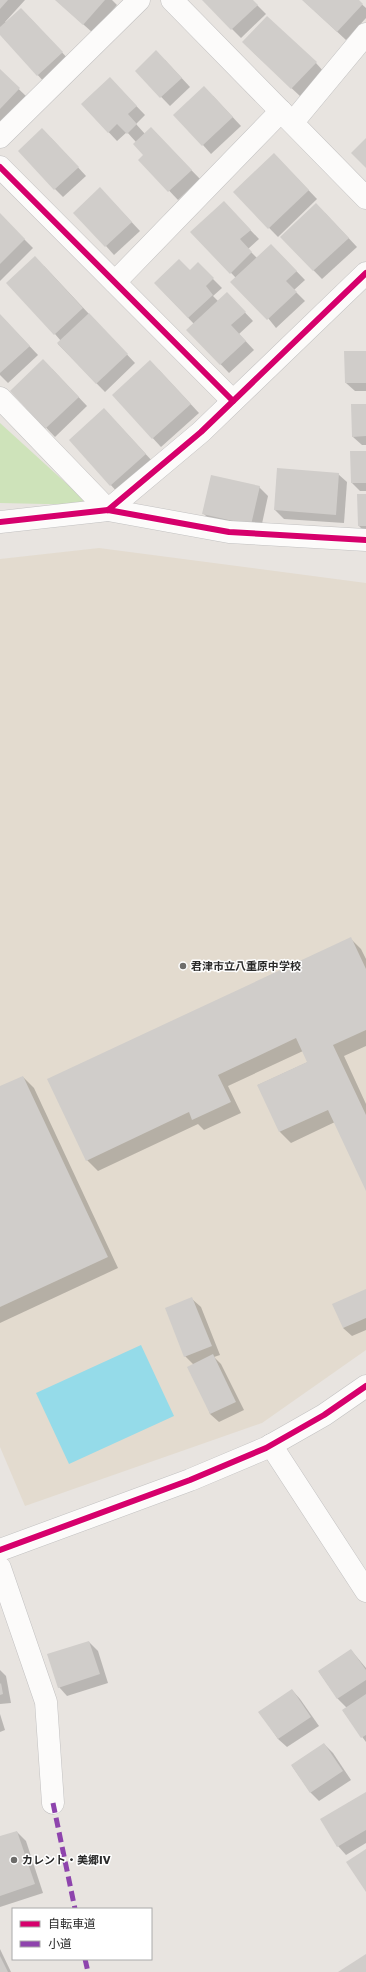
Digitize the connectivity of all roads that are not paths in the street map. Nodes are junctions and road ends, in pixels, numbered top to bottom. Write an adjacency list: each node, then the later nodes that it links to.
1 (139, 0): 5 (street)
2 (172, 0): 4 (street)
3 (366, 34): 4 (street)
4 (287, 117): 7 (street); 9 (street)
5 (0, 137)
6 (0, 167): 9 (street)
7 (366, 198)
8 (366, 274): 11 (street)
9 (114, 282): 11 (street)
10 (0, 398): 12 (street)
11 (234, 401): 12 (street)
12 (108, 510): 13 (street); 14 (street)
13 (0, 522)
14 (366, 540)
15 (366, 1386): 16 (street)
16 (271, 1445): 17 (street); 19 (street)
17 (2, 1544)
18 (0, 1568): 20 (street)
19 (366, 1591)
20 (52, 1802)

